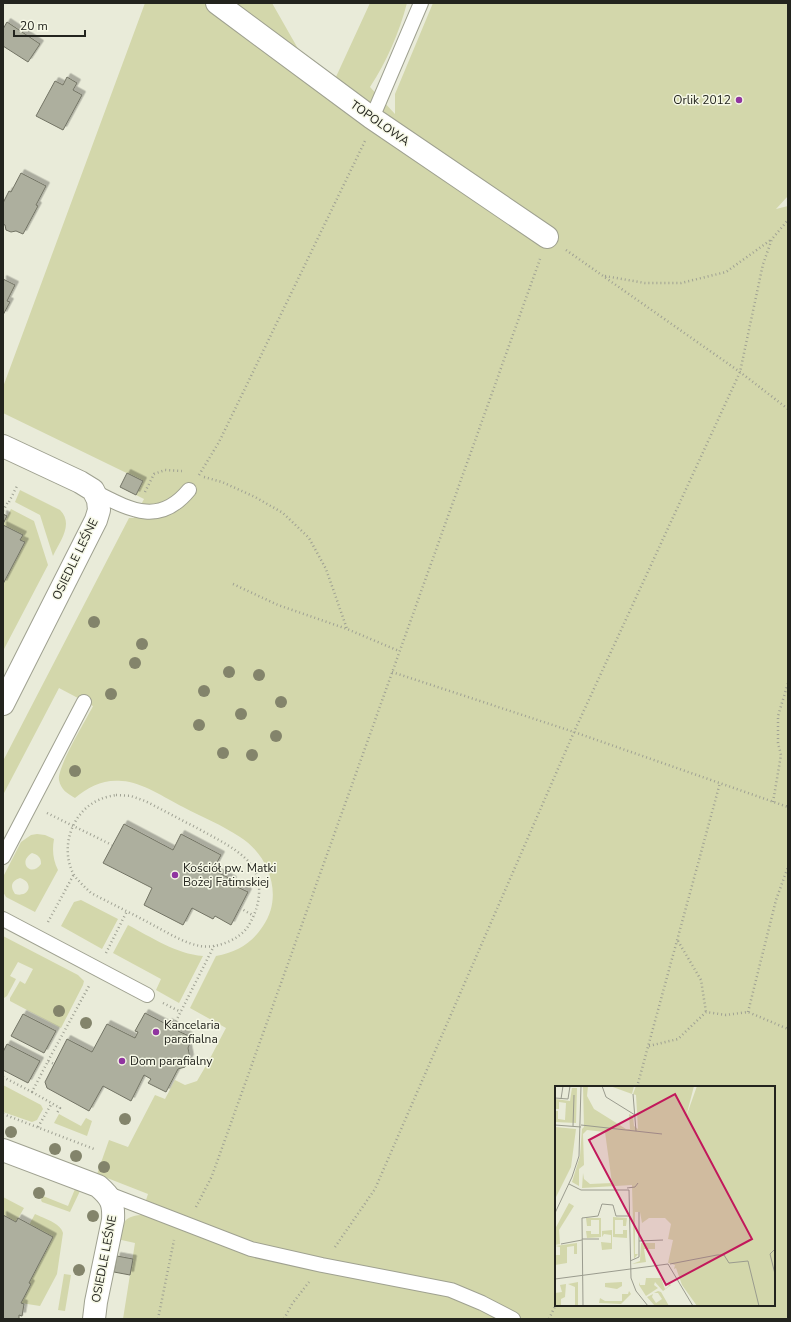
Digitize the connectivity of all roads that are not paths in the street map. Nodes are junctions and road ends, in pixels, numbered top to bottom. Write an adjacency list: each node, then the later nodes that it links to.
1 (217, 3): 3 (street, TOPOLOWA)
2 (420, 3): 3 (lane)
3 (372, 118): 4 (street, TOPOLOWA)
4 (547, 237)
5 (3, 446): 6 (street)
6 (93, 490): 7 (lane); 8 (street, OSIEDLE LEŚNE)
7 (189, 490)
8 (5, 697)
9 (84, 702): 10 (lane)
10 (3, 857)
11 (3, 920): 12 (lane)
12 (147, 995)
13 (3, 1150): 14 (street)
14 (106, 1193): 15 (street, OSIEDLE LEŚNE); 16 (lane)
15 (94, 1319)
16 (512, 1319)

